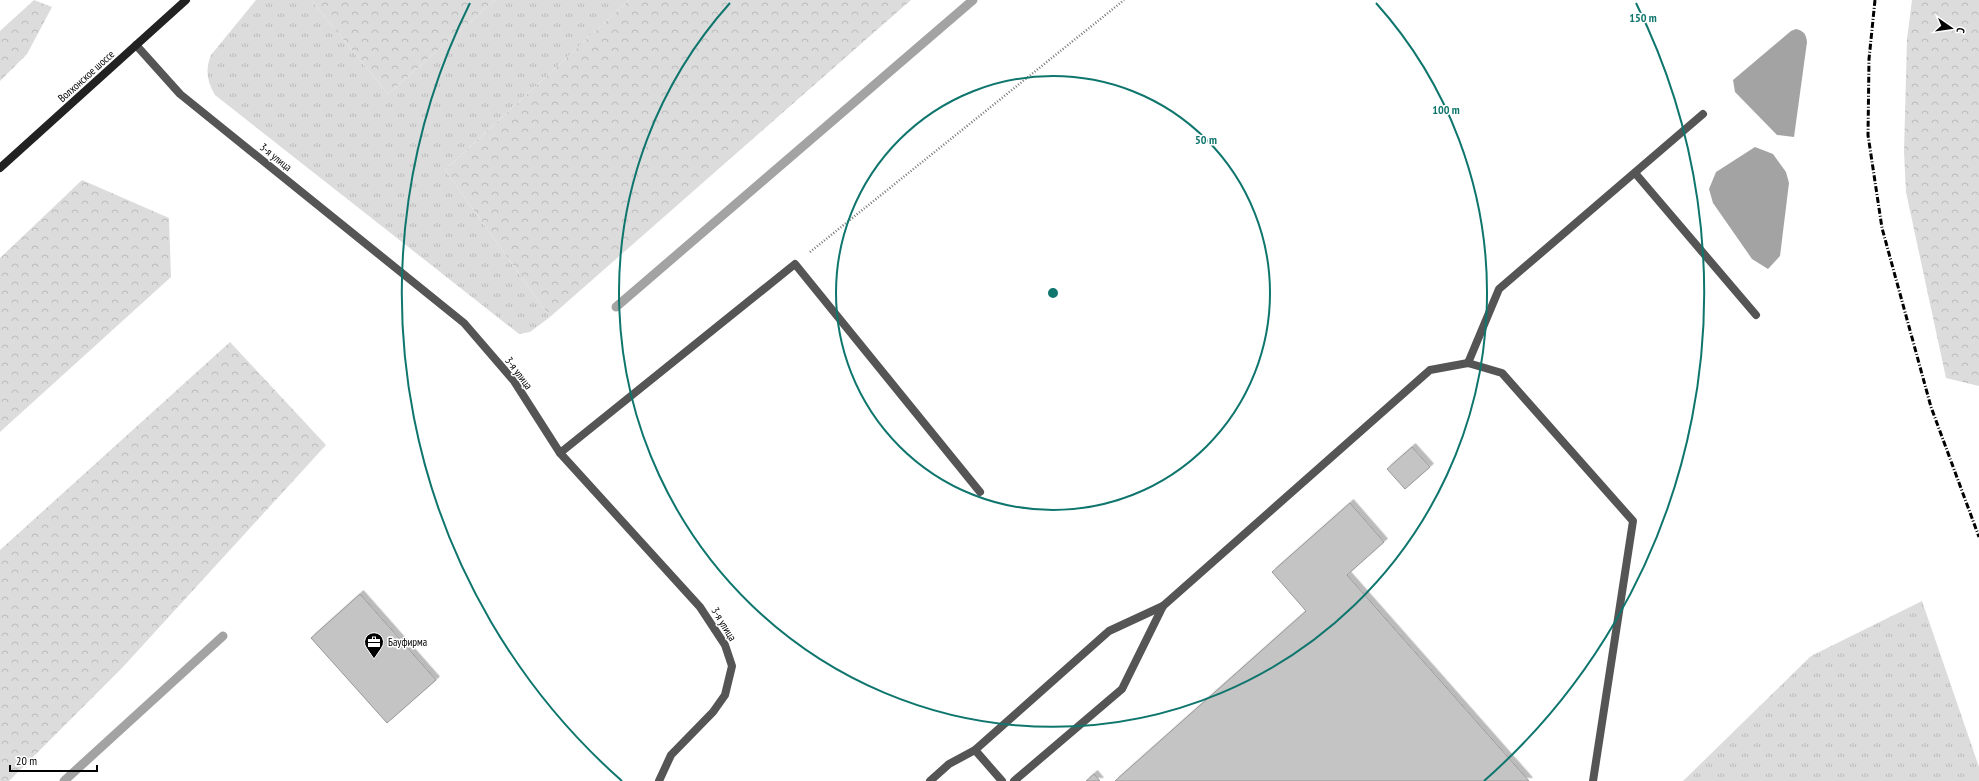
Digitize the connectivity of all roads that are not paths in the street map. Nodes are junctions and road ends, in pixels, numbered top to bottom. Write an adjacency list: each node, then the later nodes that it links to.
1 (186, 0): 2 (main road, Волхонское шоссе)
2 (136, 45): 4 (main road, Волхонское шоссе); 8 (street, 3-я улица)
3 (1703, 114): 5 (street)
4 (0, 168)
5 (1634, 173): 6 (street); 7 (street)
6 (1756, 315)
7 (1468, 363): 10 (street); 16 (street)
8 (560, 453): 9 (street); 12 (street, 3-я улица)
9 (980, 492)
10 (1163, 606): 11 (street); 15 (street)
11 (975, 750): 13 (street); 14 (street)
12 (658, 781)
13 (930, 781)
14 (1002, 781)
15 (1014, 781)
16 (1593, 781)

